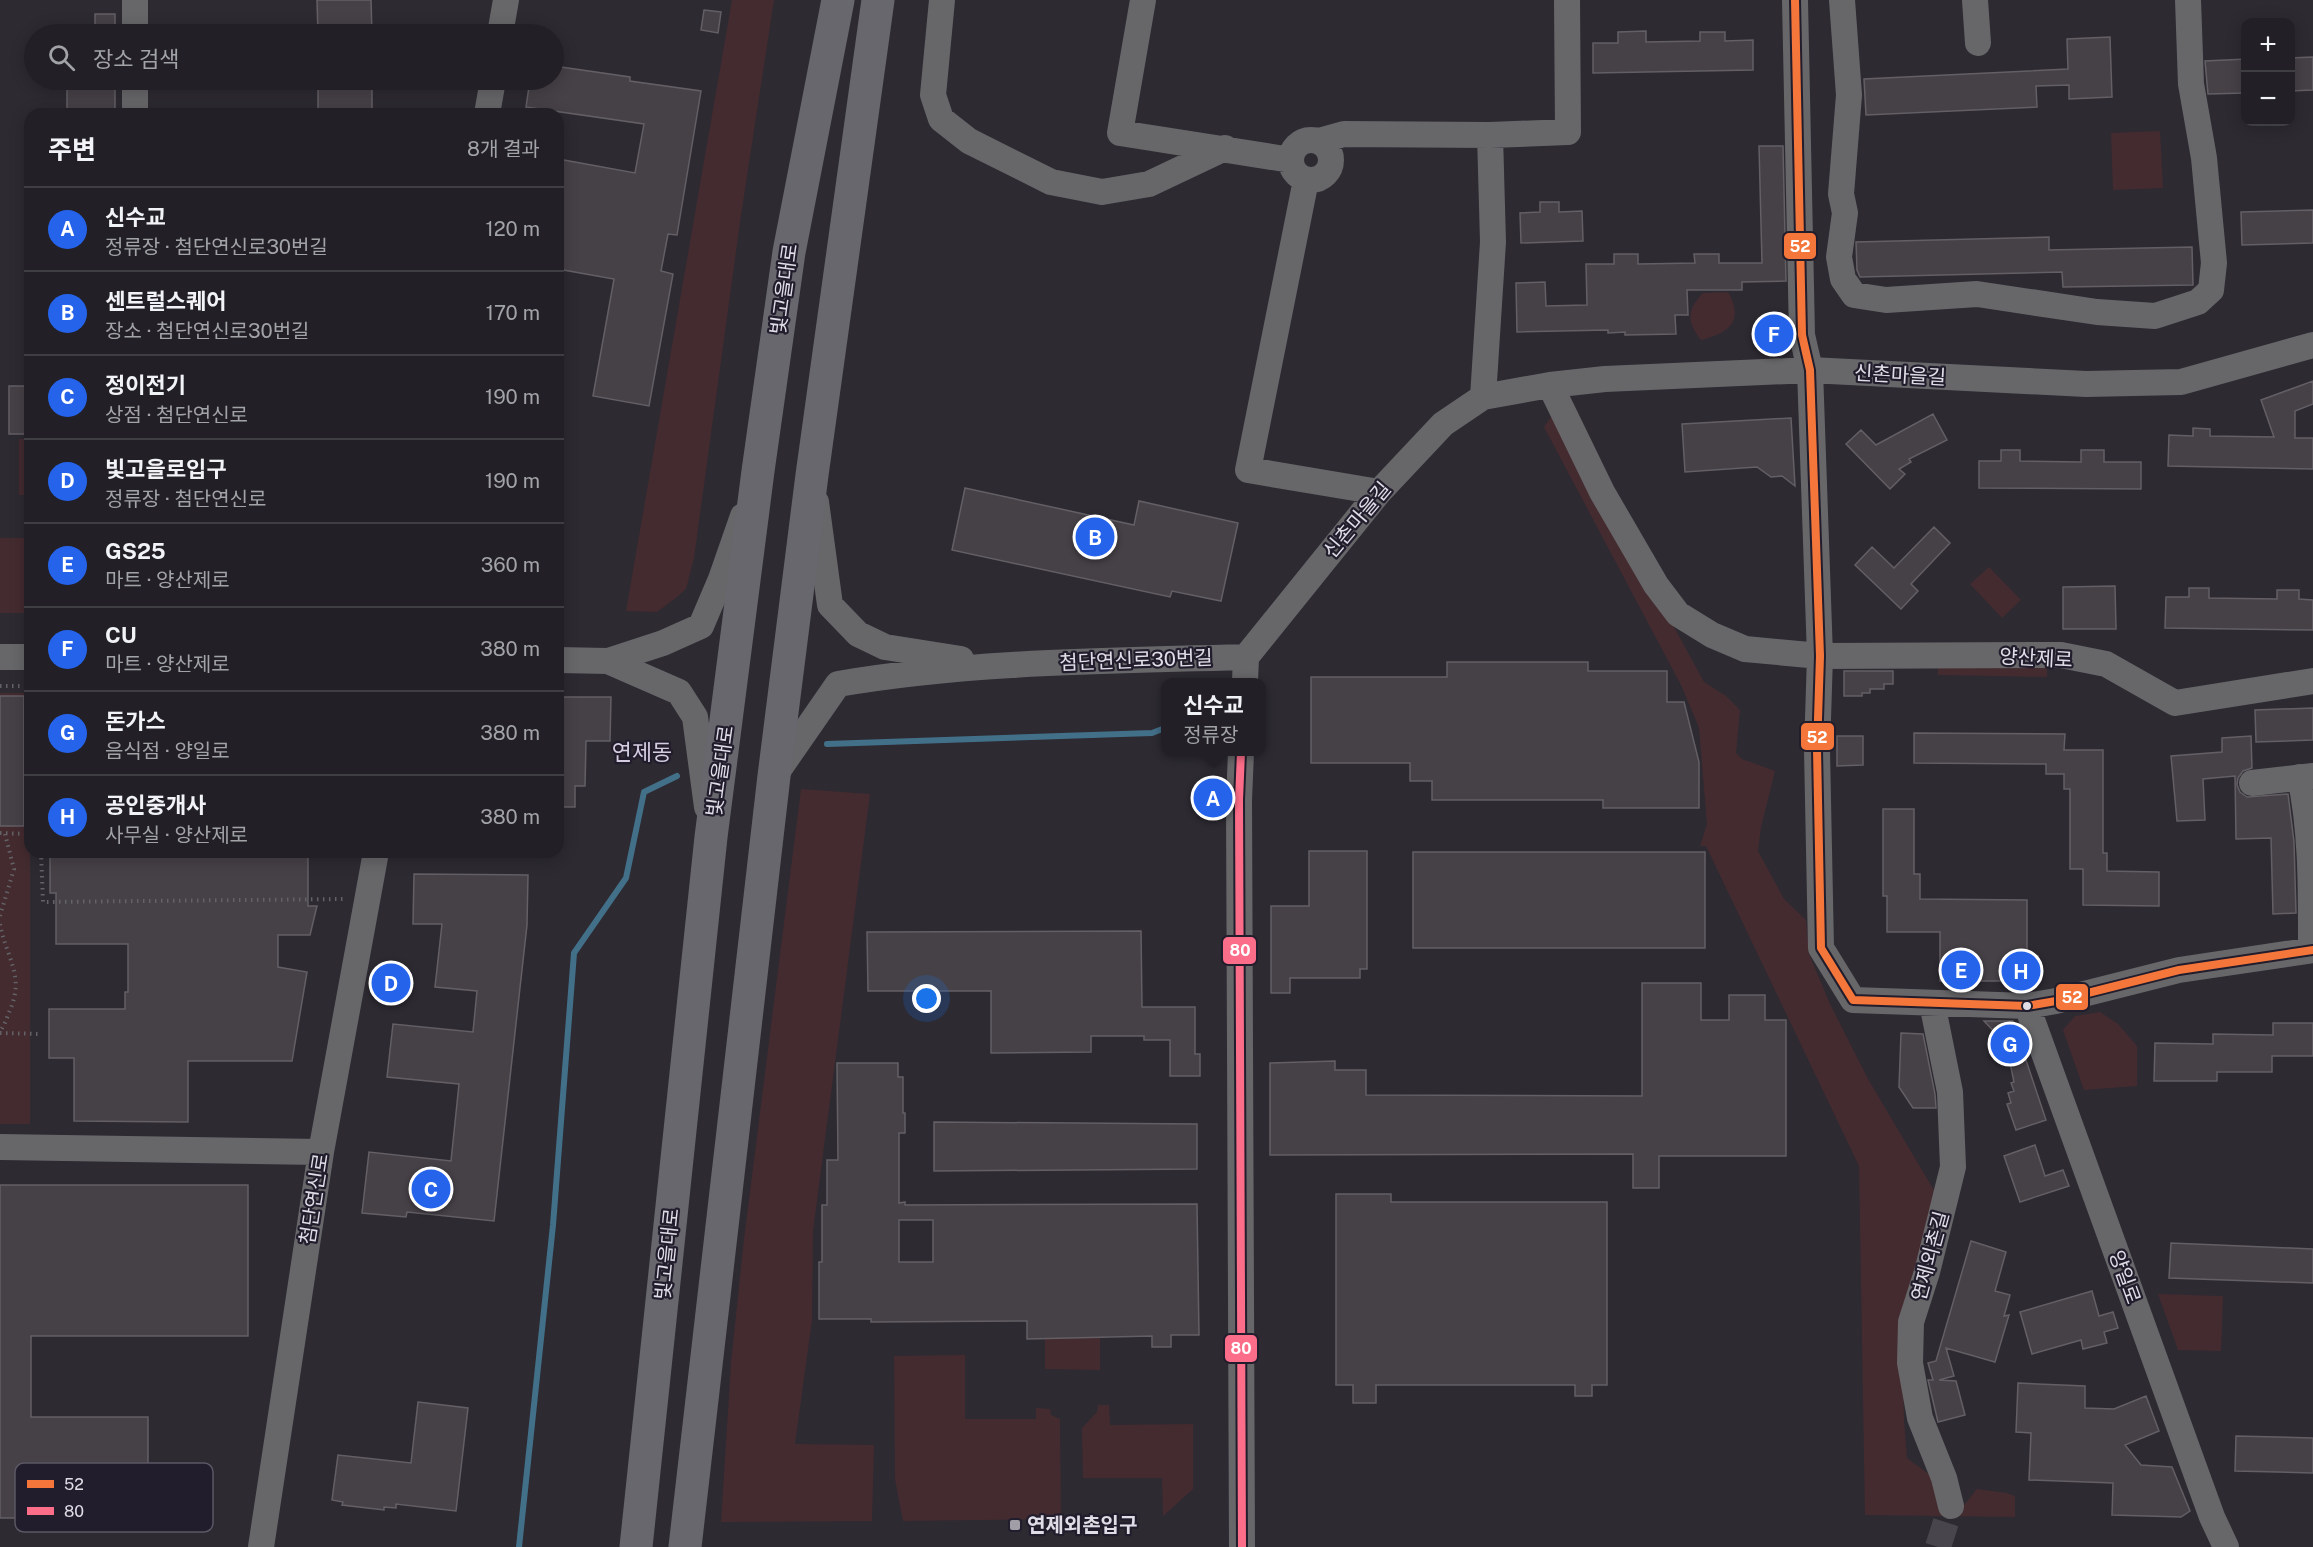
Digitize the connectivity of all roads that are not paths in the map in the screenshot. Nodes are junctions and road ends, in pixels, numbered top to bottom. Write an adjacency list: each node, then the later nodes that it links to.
1 (135, 0): 14 (street)
2 (506, 0): 15 (street)
3 (822, 0): 25 (main road)
4 (838, 0): 25 (main road, 빛고을대로)
5 (878, 0): 26 (main road)
6 (896, 0): 26 (main road)
7 (942, 0): 23 (street)
8 (1143, 0): 23 (street)
9 (1567, 0): 21 (street)
10 (1795, 0): 28 (street)
11 (1842, 0): 13 (street)
12 (1975, 0): 16 (street)
13 (2188, 0)
14 (135, 24)
15 (502, 24)
16 (1978, 43)
17 (135, 90): 19 (street)
18 (491, 90): 20 (street)
19 (135, 108)
20 (488, 108)
21 (1490, 135): 22 (street); 30 (street)
22 (1319, 141): 24 (street); 24 (street)
23 (1225, 148): 24 (street)
24 (1298, 170): 33 (street)
25 (789, 252): 31 (main road, 빛고을대로)
26 (843, 260): 32 (main road)
27 (2313, 345): 28 (street, 신촌마을길)
28 (1810, 370): 29 (street, 신촌마을길); 34 (street)
29 (1550, 385): 30 (street, 신촌마을길); 34 (street, 양산제로)
30 (1484, 397): 33 (street, 신촌마을길)
31 (759, 471): 39 (street); 47 (main road, 빛고을대로)
32 (813, 475): 40 (street); 44 (main road)
33 (1379, 492): 37 (street, 신촌마을길)
34 (1820, 656): 42 (street, 양산제로); 50 (street)
35 (0, 657): 36 (street)
36 (24, 657)
37 (1246, 657): 40 (street, 첨단연신로30번길); 41 (street)
38 (564, 660): 39 (street)
39 (609, 661): 47 (street)
40 (1000, 664): 44 (street)
41 (1245, 678)
42 (2313, 681)
43 (1241, 756): 58 (street)
44 (774, 776): 56 (main road)
45 (2306, 776): 46 (street); 49 (street)
46 (2252, 783)
47 (711, 837): 55 (main road, 빛고을대로)
48 (375, 858): 53 (street, 첨단연신로)
49 (2312, 950): 51 (street)
50 (1932, 1003): 51 (street); 54 (street, 연제외촌길)
51 (2027, 1006): 59 (street, 양일로)
52 (0, 1147): 53 (street)
53 (321, 1152): 57 (street, 첨단연신로)
54 (1952, 1506)
55 (637, 1535)
56 (686, 1535)
57 (261, 1547)
58 (1242, 1547)
59 (2226, 1547)

